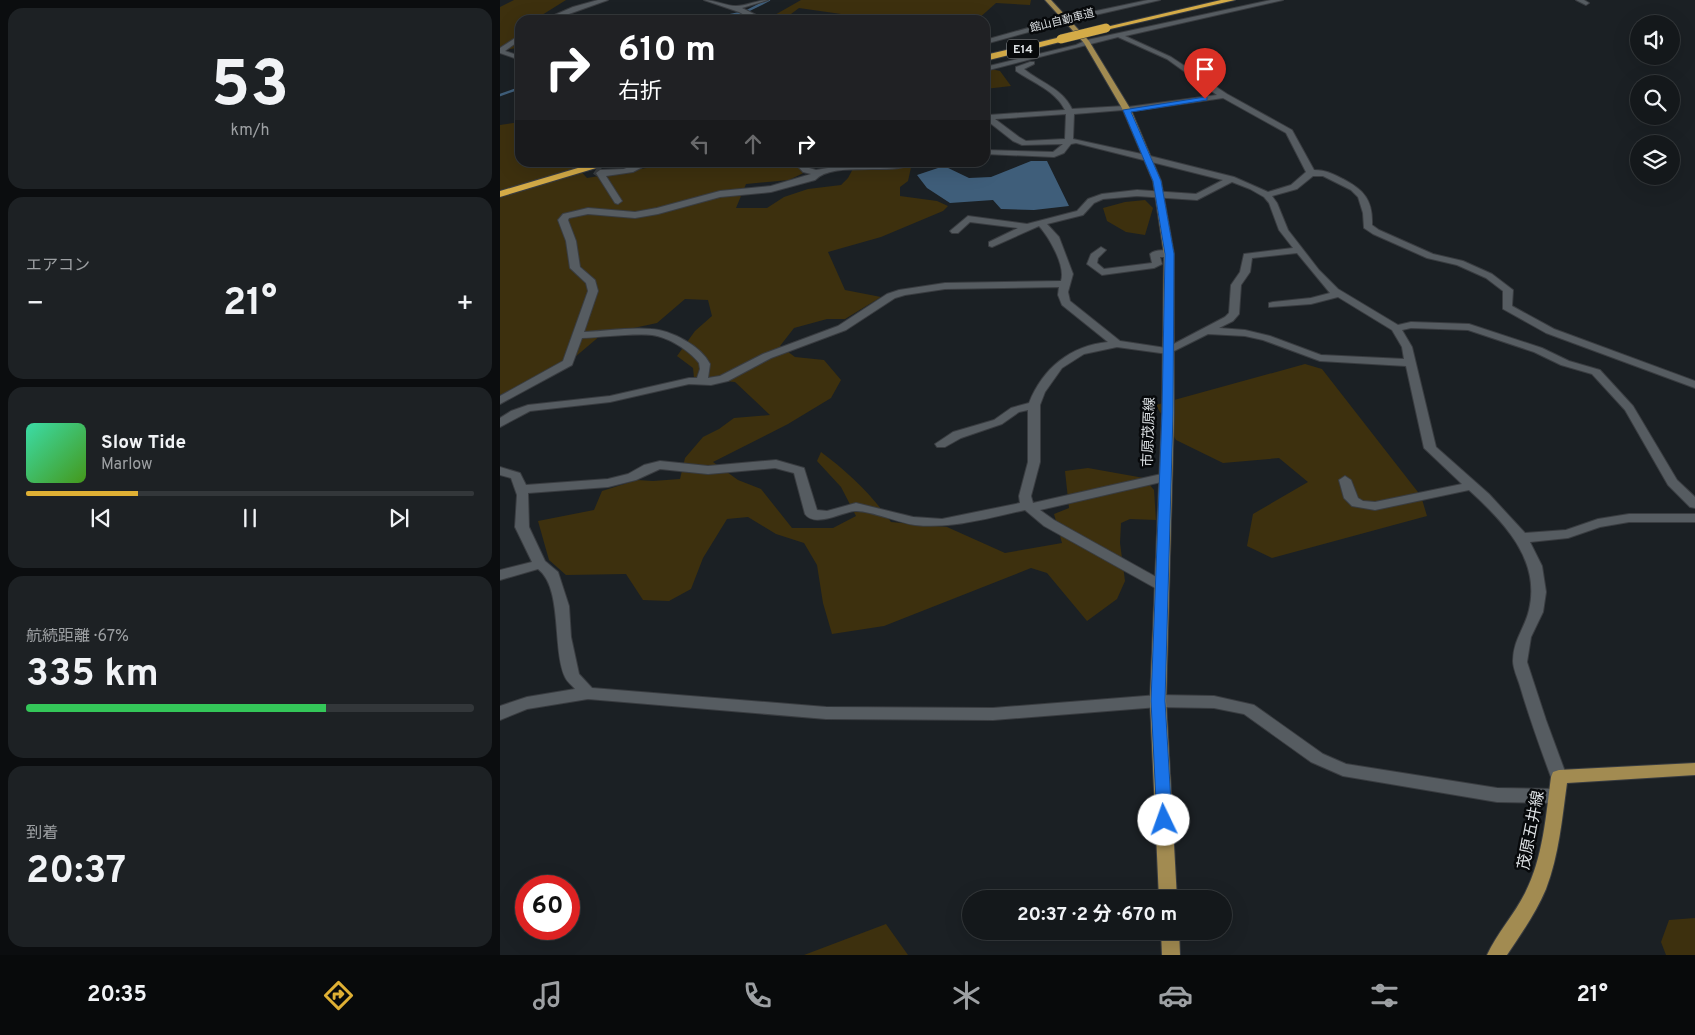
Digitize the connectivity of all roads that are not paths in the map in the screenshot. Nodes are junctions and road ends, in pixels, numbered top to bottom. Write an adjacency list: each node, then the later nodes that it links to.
1 (606, 0): 12 (street)
2 (707, 0): 11 (street)
3 (766, 0): 11 (street)
4 (1048, 0): 14 (main road, 市原茂原線)
5 (1157, 0): 14 (street)
6 (1203, 0): 15 (highway, 館山自動車道 / E14)
7 (1231, 0): 15 (highway, 館山自動車道 / E14)
8 (1280, 0): 17 (street)
9 (1579, 0): 10 (street)
10 (1586, 3)
11 (736, 8): 13 (street)
12 (558, 15)
13 (752, 15)
14 (1068, 20): 19 (street); 20 (main road, 市原茂原線)
15 (1104, 25): 16 (highway, 館山自動車道 / E14, bridge)
16 (1060, 36): 24 (highway, 館山自動車道 / E14); 26 (highway, 館山自動車道 / E14)
17 (1120, 36): 20 (street); 29 (street)
18 (515, 40): 22 (street)
19 (990, 41)
20 (1086, 42): 27 (street); 30 (main road, 市原茂原線)
21 (500, 43): 22 (street)
22 (511, 43): 23 (street)
23 (500, 51): 25 (street)
24 (990, 51)
25 (515, 56)
26 (990, 57)
27 (1034, 57): 28 (street); 31 (street)
28 (990, 68)
29 (1224, 96): 30 (street); 47 (street)
30 (1126, 109): 31 (street); 38 (main road, 市原茂原線)
31 (1069, 111): 32 (street); 35 (street)
32 (990, 116)
33 (990, 118): 34 (street)
34 (1025, 142): 35 (street); 37 (street)
35 (1068, 142): 37 (street); 38 (street)
36 (990, 152): 37 (street)
37 (1019, 153)
38 (1146, 157): 48 (street); 51 (main road, 市原茂原線)
39 (563, 167): 49 (highway)
40 (594, 167): 50 (highway)
41 (638, 167): 53 (street)
42 (803, 167): 46 (street)
43 (852, 167): 45 (street)
44 (852, 167): 46 (street)
45 (884, 167)
46 (815, 172): 67 (street)
47 (1312, 173): 52 (street); 66 (street)
48 (1231, 179): 51 (street); 52 (street)
49 (500, 185)
50 (500, 194)
51 (1159, 194): 54 (street); 60 (main road, 市原茂原線)
52 (1267, 195): 59 (street)
53 (618, 201)
54 (1040, 222): 55 (street); 61 (street)
55 (1029, 226): 56 (street); 57 (street)
56 (955, 231)
57 (992, 244)
58 (1101, 250): 60 (street)
59 (1299, 250): 62 (street); 65 (street)
60 (1169, 254): 70 (main road, 市原茂原線)
61 (1064, 284): 68 (street); 72 (street)
62 (1339, 294): 63 (street); 64 (street)
63 (1273, 305)
64 (1396, 328): 69 (street); 71 (street)
65 (1206, 331): 70 (street); 71 (street)
66 (1550, 331): 69 (street); 73 (street)
67 (577, 336): 72 (street); 74 (street)
68 (1117, 344): 70 (street); 75 (street)
69 (1538, 350): 83 (street)
70 (1168, 351): 79 (main road, 市原茂原線)
71 (1411, 363): 81 (street)
72 (701, 381): 76 (street)
73 (1695, 386)
74 (500, 401)
75 (1034, 405): 77 (street); 84 (street)
76 (500, 423)
77 (941, 444)
78 (500, 471): 82 (street)
79 (1166, 477): 84 (street); 89 (main road, 市原茂原線)
80 (1345, 480): 81 (street)
81 (1472, 486): 86 (street)
82 (521, 489): 84 (street); 87 (street)
83 (1695, 504)
84 (1028, 507): 89 (street)
85 (1695, 518): 86 (street)
86 (1522, 538): 94 (street)
87 (540, 564): 88 (street); 90 (street)
88 (500, 574)
89 (1162, 586): 91 (main road, 市原茂原線)
90 (588, 693): 91 (street); 92 (street)
91 (1158, 701): 95 (street); 96 (main road, 市原茂原線)
92 (500, 714)
93 (1695, 769): 94 (main road, 茂原五井線)
94 (1559, 777): 95 (main road, 茂原五井線)
95 (1556, 796): 99 (main road, 茂原五井線)
96 (1168, 890)
97 (1170, 940): 98 (main road)
98 (1171, 955)
99 (1496, 955)

